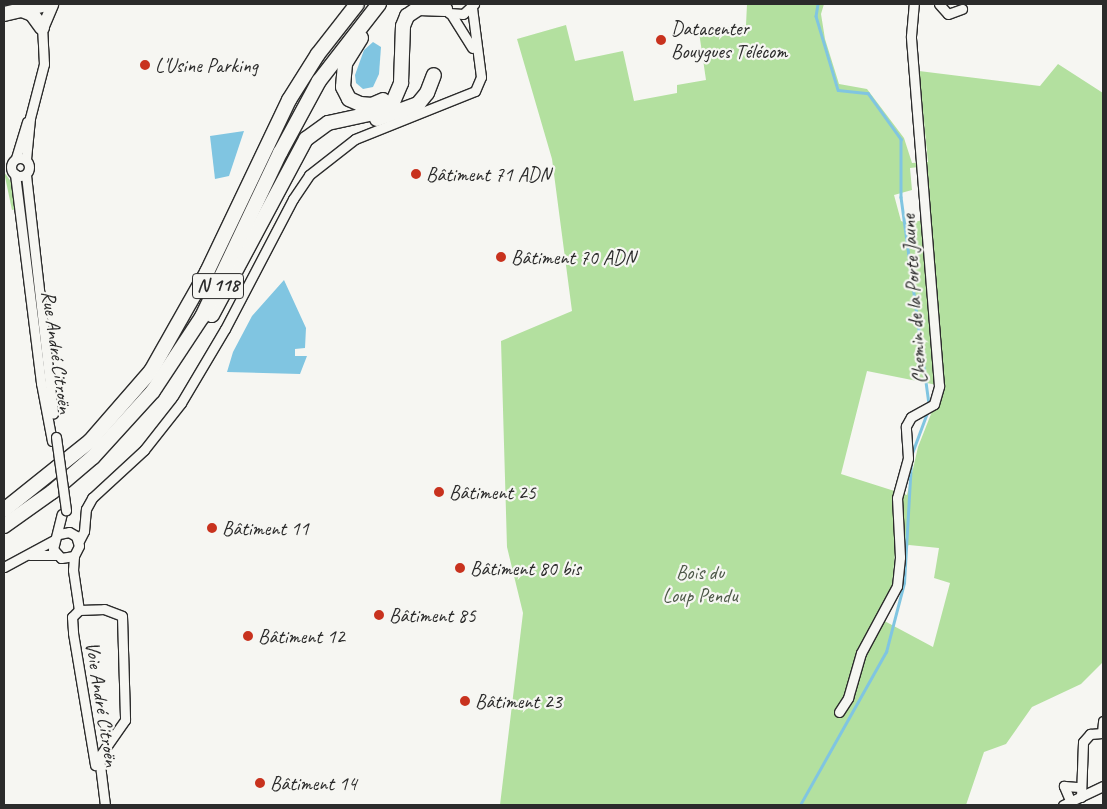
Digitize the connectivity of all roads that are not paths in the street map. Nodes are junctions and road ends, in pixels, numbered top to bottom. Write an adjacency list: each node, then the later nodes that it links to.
1 (47, 4): 11 (highway)
2 (52, 4): 15 (main road)
3 (357, 4): 22 (highway, N 118)
4 (379, 4): 23 (highway, N 118)
5 (388, 4): 6 (highway)
6 (412, 4)
7 (914, 4): 38 (street, Chemin de la Porte Jaune)
8 (939, 4): 13 (street)
9 (473, 6): 12 (street); 16 (street)
10 (4, 7): 11 (main road)
11 (20, 7): 14 (highway); 15 (highway)
12 (446, 9): 16 (street); 18 (highway)
13 (962, 9)
14 (4, 14)
15 (42, 28): 19 (street)
16 (476, 54): 28 (street)
17 (434, 75): 18 (highway)
18 (296, 155): 23 (highway)
19 (21, 158): 20 (street, Rue André Citroën); 21 (street, Rue André Citroën)
20 (15, 174): 21 (street); 24 (street, Rue André Citroën)
21 (26, 175): 24 (street, Rue André Citroën)
22 (184, 316): 25 (highway); 26 (highway, N 118)
23 (154, 391): 29 (highway, N 118)
24 (54, 439): 27 (street, Rue André Citroën, bridge)
25 (4, 499)
26 (4, 510)
27 (64, 512): 30 (street, Rue André Citroën); 31 (street, Rue André Citroën)
28 (84, 522): 30 (street); 32 (street)
29 (4, 526)
30 (70, 533): 31 (street); 32 (street)
31 (56, 537): 33 (street); 34 (street, Rue André Citroën)
32 (79, 541): 35 (street)
33 (28, 555): 34 (street); 36 (street)
34 (57, 555): 35 (street)
35 (74, 556): 37 (street)
36 (4, 567)
37 (79, 610): 45 (street, Voie André Citroën); 46 (street)
38 (839, 712)
39 (1103, 721): 40 (street)
40 (1103, 734): 42 (street)
41 (1103, 786): 43 (street)
42 (1080, 787): 43 (street); 44 (street)
43 (1081, 797): 44 (street)
44 (1068, 804)
45 (100, 805)
46 (105, 805)

